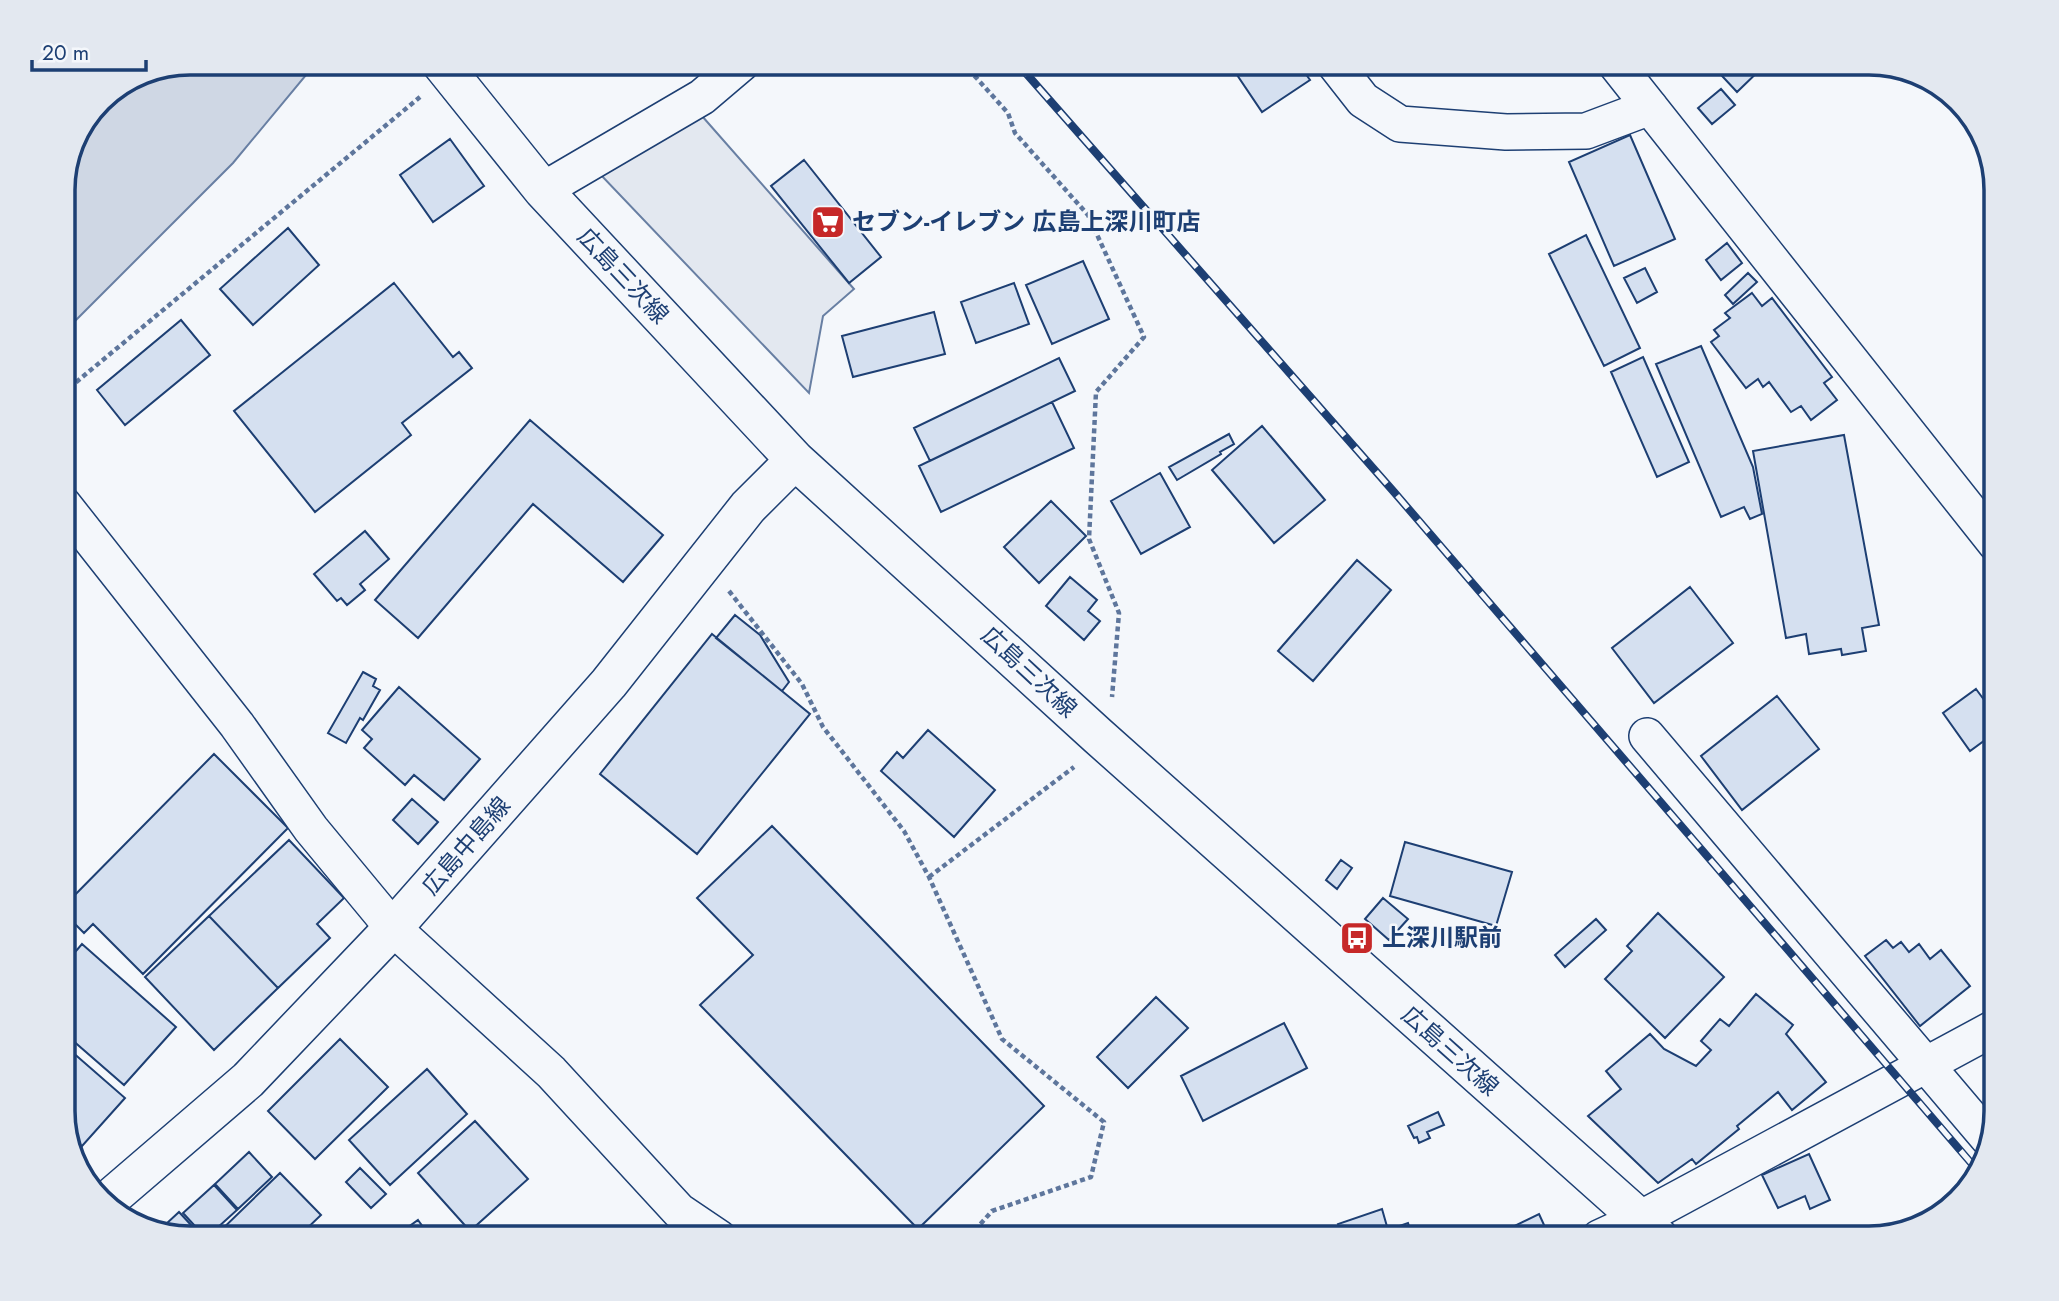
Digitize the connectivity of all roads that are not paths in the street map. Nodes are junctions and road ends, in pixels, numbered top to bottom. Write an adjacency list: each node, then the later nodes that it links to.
1 (452, 75): 6 (main road, 広島三次線)
2 (728, 75): 6 (street)
3 (1343, 75): 5 (street)
4 (1625, 75): 5 (street)
5 (1650, 107): 9 (street)
6 (543, 190): 7 (main road, 広島三次線)
7 (795, 460): 11 (main road, 広島中島線); 17 (main road, 広島三次線)
8 (75, 519): 11 (street)
9 (1984, 529)
10 (1647, 736): 13 (street)
11 (393, 929): 15 (main road, 広島中島線); 16 (street)
12 (1984, 1034): 13 (street)
13 (1927, 1065): 14 (street); 18 (street)
14 (1982, 1131)
15 (113, 1196)
16 (701, 1226)
17 (1648, 1226)
18 (1653, 1226)

